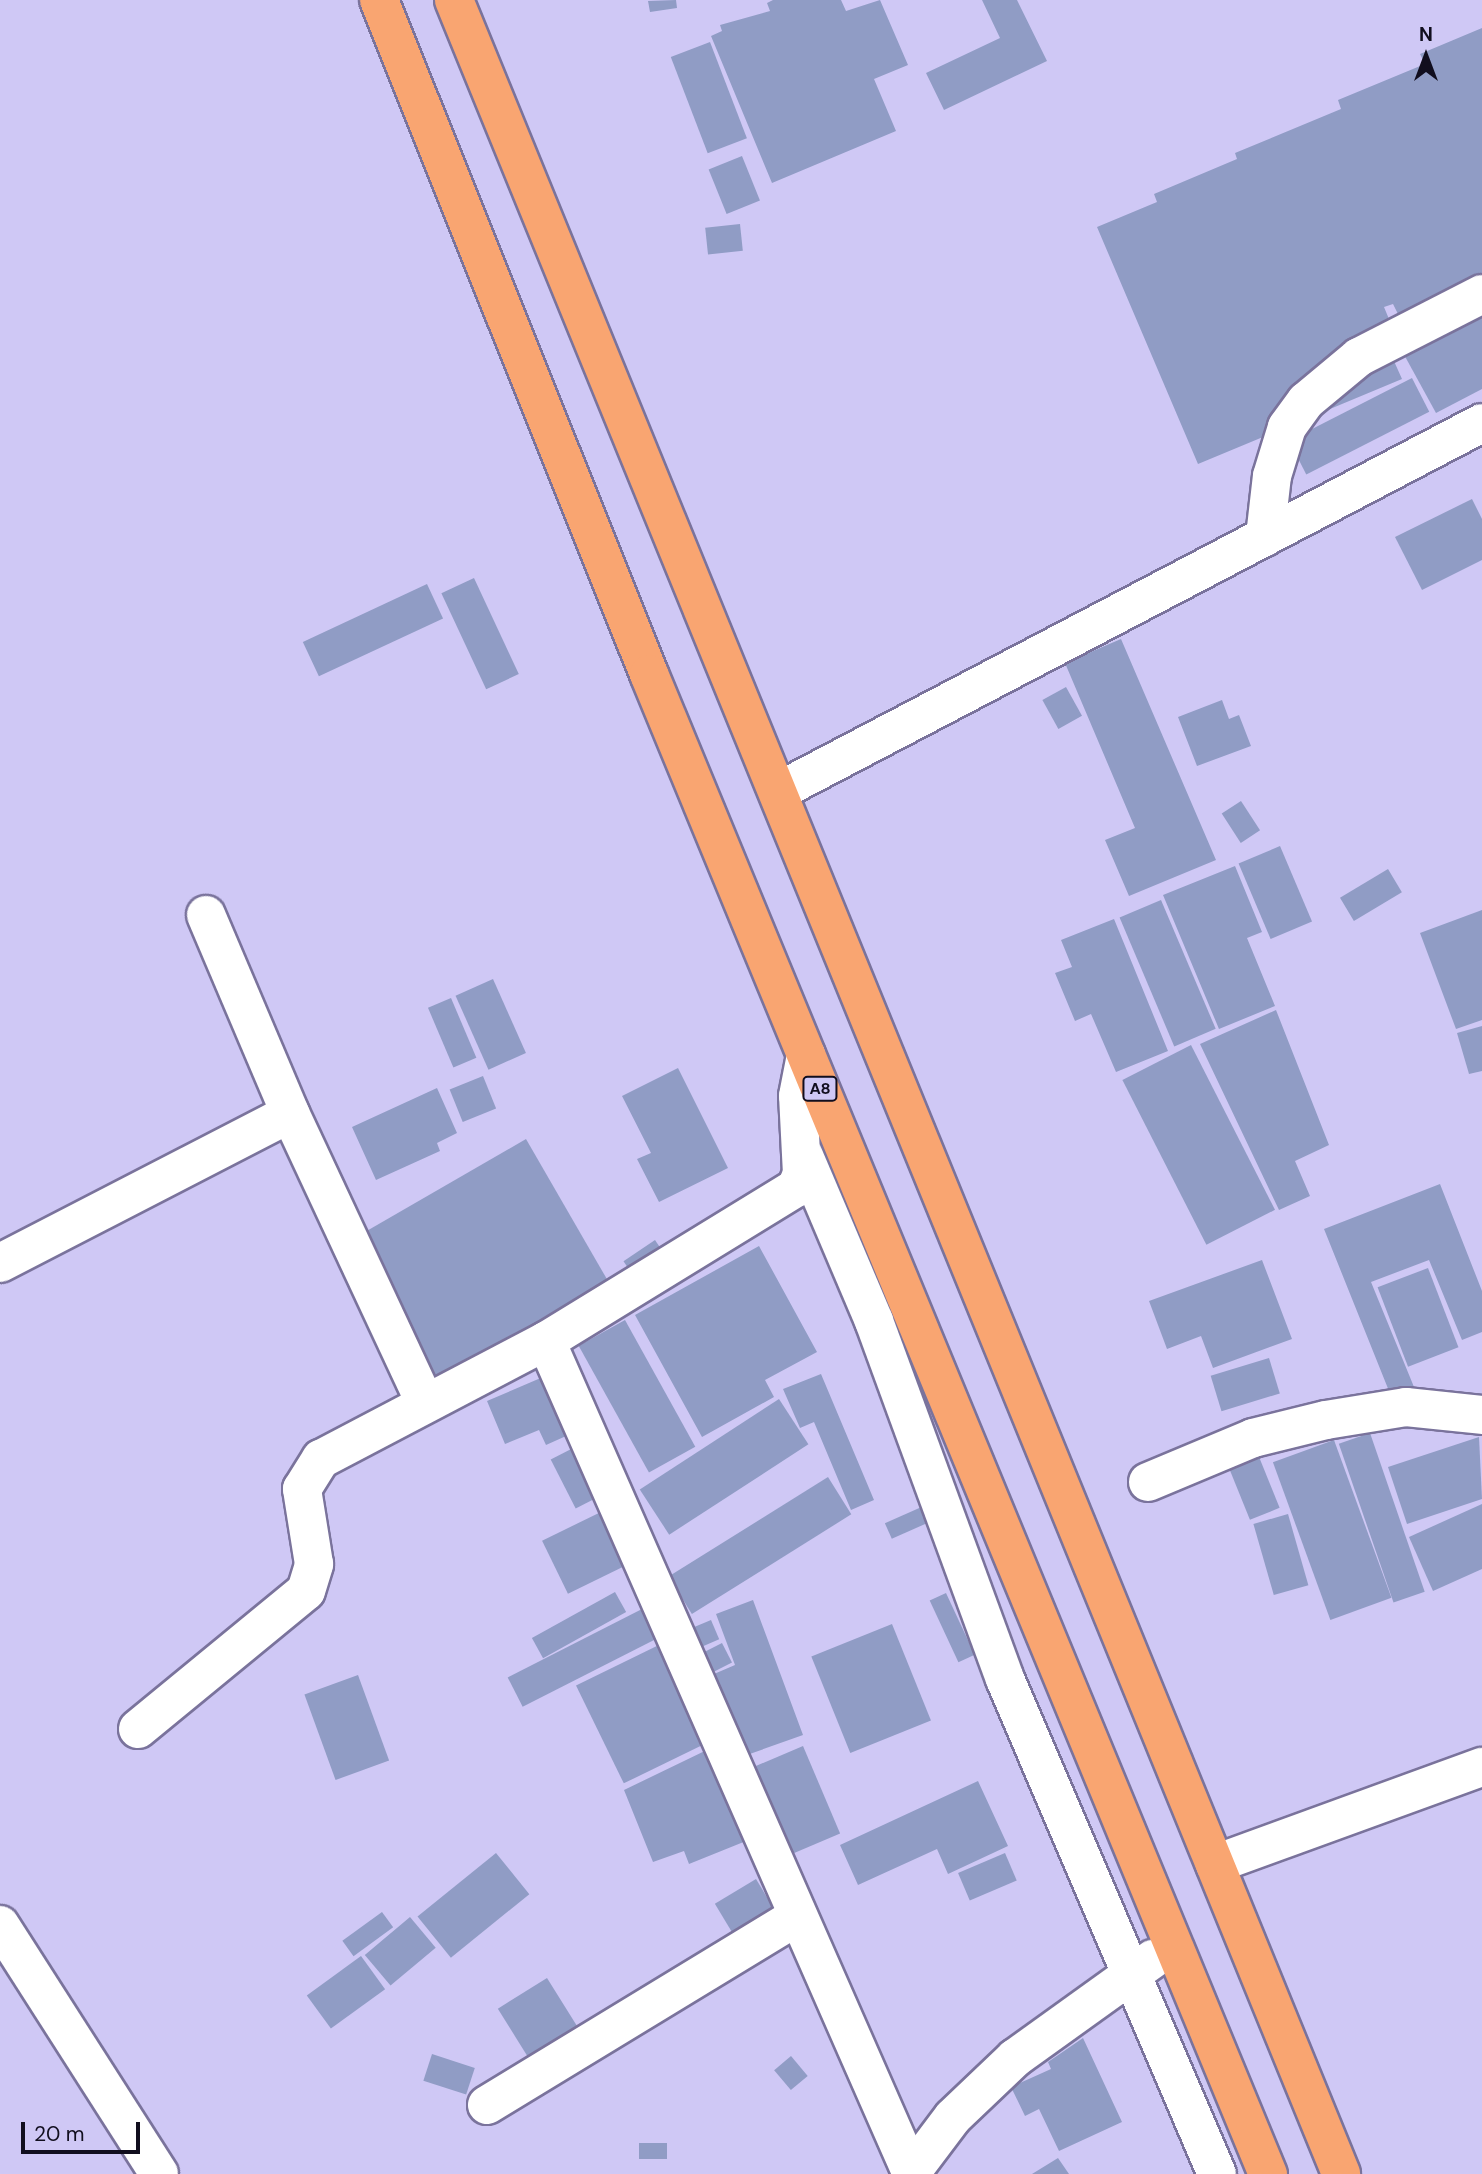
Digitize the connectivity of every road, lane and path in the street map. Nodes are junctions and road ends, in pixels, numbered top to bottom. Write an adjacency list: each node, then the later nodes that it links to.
1 (379, 0): 8 (highway, A8)
2 (454, 0): 6 (highway)
3 (1482, 294): 5 (street)
4 (1482, 423): 5 (street)
5 (1265, 537): 6 (street)
6 (779, 791): 18 (highway)
7 (206, 915): 9 (street)
8 (806, 1055): 10 (street); 21 (highway, A8)
9 (290, 1113): 11 (street); 13 (street)
10 (804, 1156): 12 (street); 22 (street)
11 (0, 1264)
12 (546, 1341): 13 (street); 19 (street)
13 (425, 1403): 16 (street)
14 (1482, 1415): 15 (street)
15 (1148, 1482)
16 (138, 1730)
17 (1482, 1768): 18 (street)
18 (1215, 1864): 28 (highway)
19 (795, 1918): 23 (street); 24 (street)
20 (0, 1925): 25 (street)
21 (1174, 1946): 22 (street); 27 (highway, A8)
22 (1133, 1972): 24 (street); 26 (street)
23 (487, 2105)
24 (910, 2173)
25 (159, 2174)
26 (1217, 2174)
27 (1268, 2174)
28 (1341, 2174)

